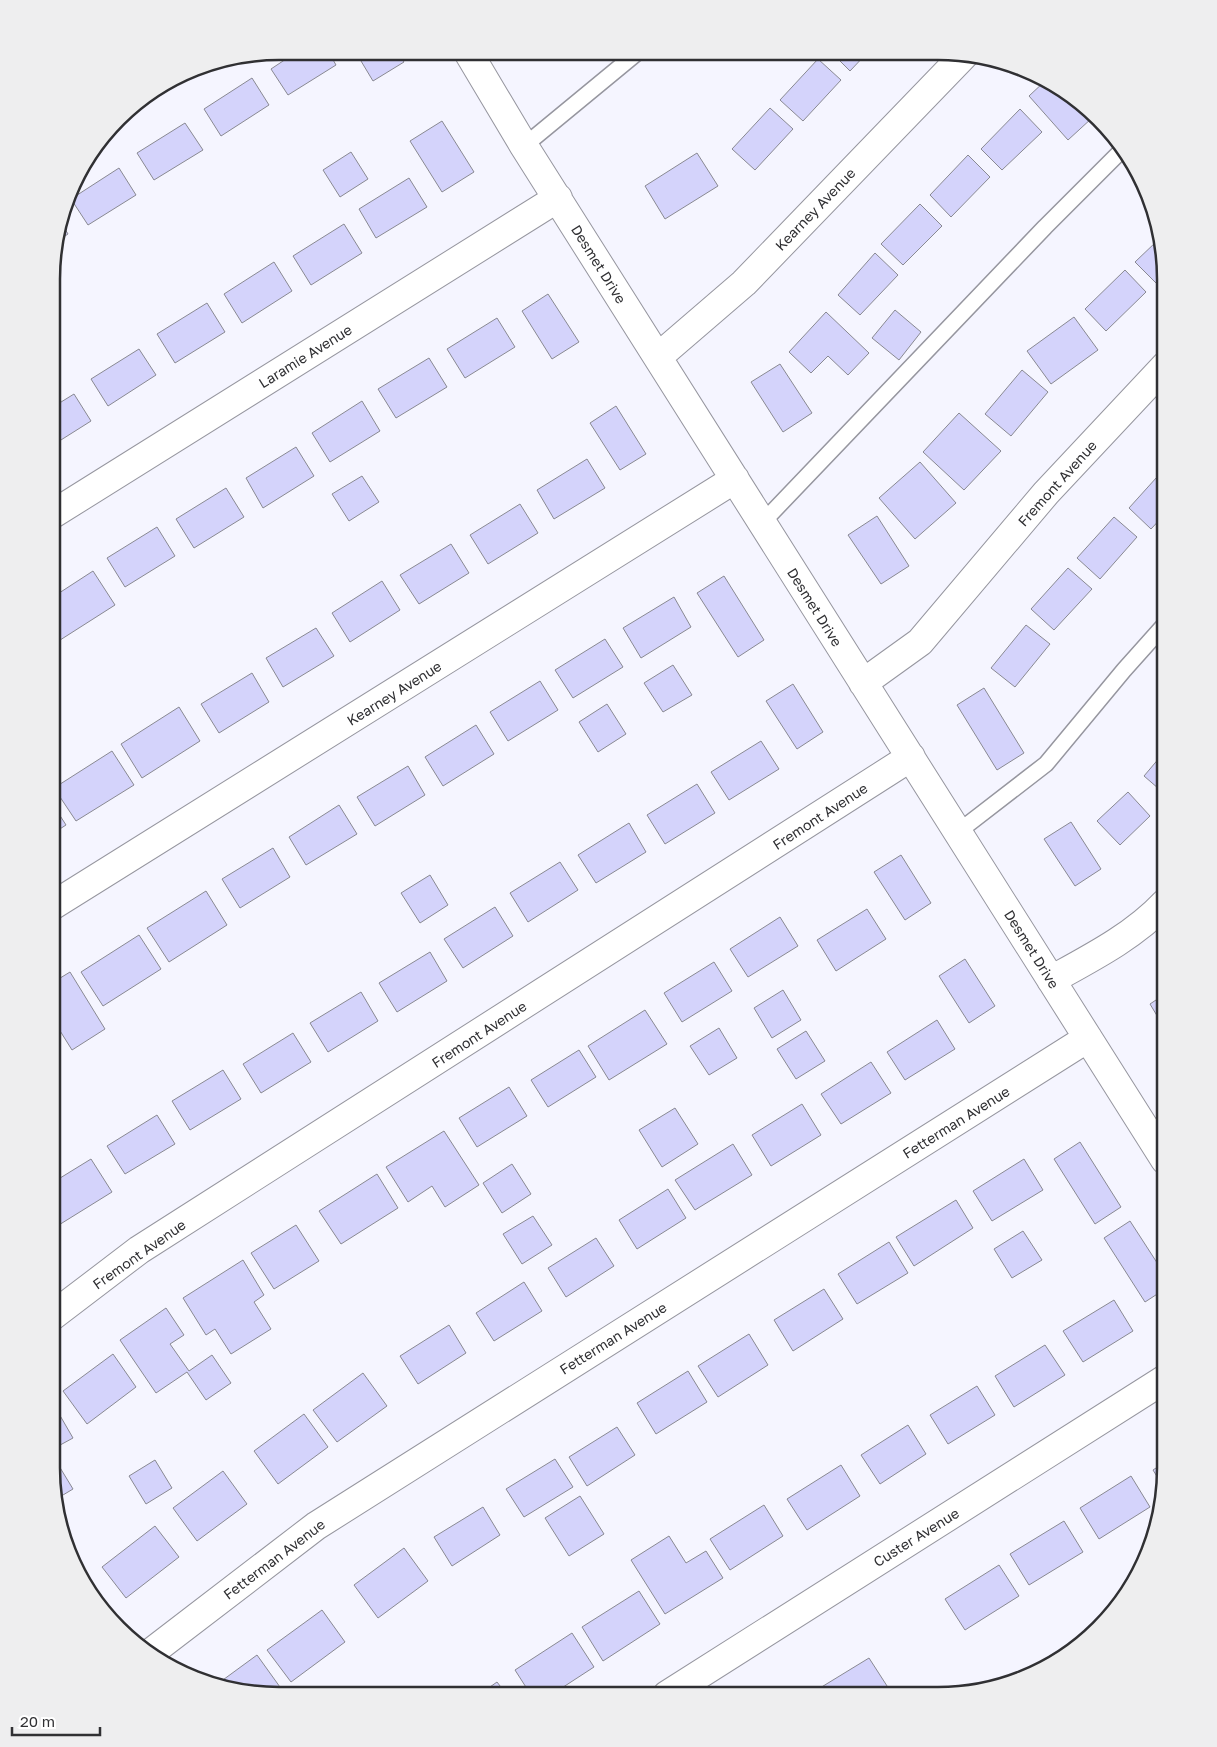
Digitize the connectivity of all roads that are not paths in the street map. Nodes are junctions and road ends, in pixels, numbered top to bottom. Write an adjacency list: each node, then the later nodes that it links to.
1 (473, 60): 4 (street, Desmet Drive)
2 (628, 60): 4 (lane)
3 (958, 61): 7 (street, Kearney Avenue)
4 (524, 146): 6 (street, Desmet Drive)
5 (1118, 154): 11 (lane)
6 (558, 198): 7 (street, Desmet Drive); 10 (street, Laramie Avenue)
7 (658, 357): 9 (street, Desmet Drive)
8 (1157, 375): 13 (street, Fremont Avenue)
9 (735, 479): 11 (street, Desmet Drive); 16 (street, Kearney Avenue)
10 (60, 510)
11 (762, 523): 13 (street, Desmet Drive)
12 (1157, 633): 15 (lane)
13 (863, 683): 14 (street, Desmet Drive)
14 (911, 757): 15 (street, Desmet Drive); 21 (street, Fremont Avenue)
15 (958, 832): 18 (street, Desmet Drive)
16 (60, 901)
17 (1157, 913): 18 (street)
18 (1052, 980): 19 (street, Desmet Drive)
19 (1088, 1038): 20 (street, Desmet Drive); 23 (street, Fetterman Avenue)
20 (1157, 1128)
21 (60, 1311)
22 (1157, 1383): 24 (street, Custer Avenue)
23 (156, 1649)
24 (680, 1687)

